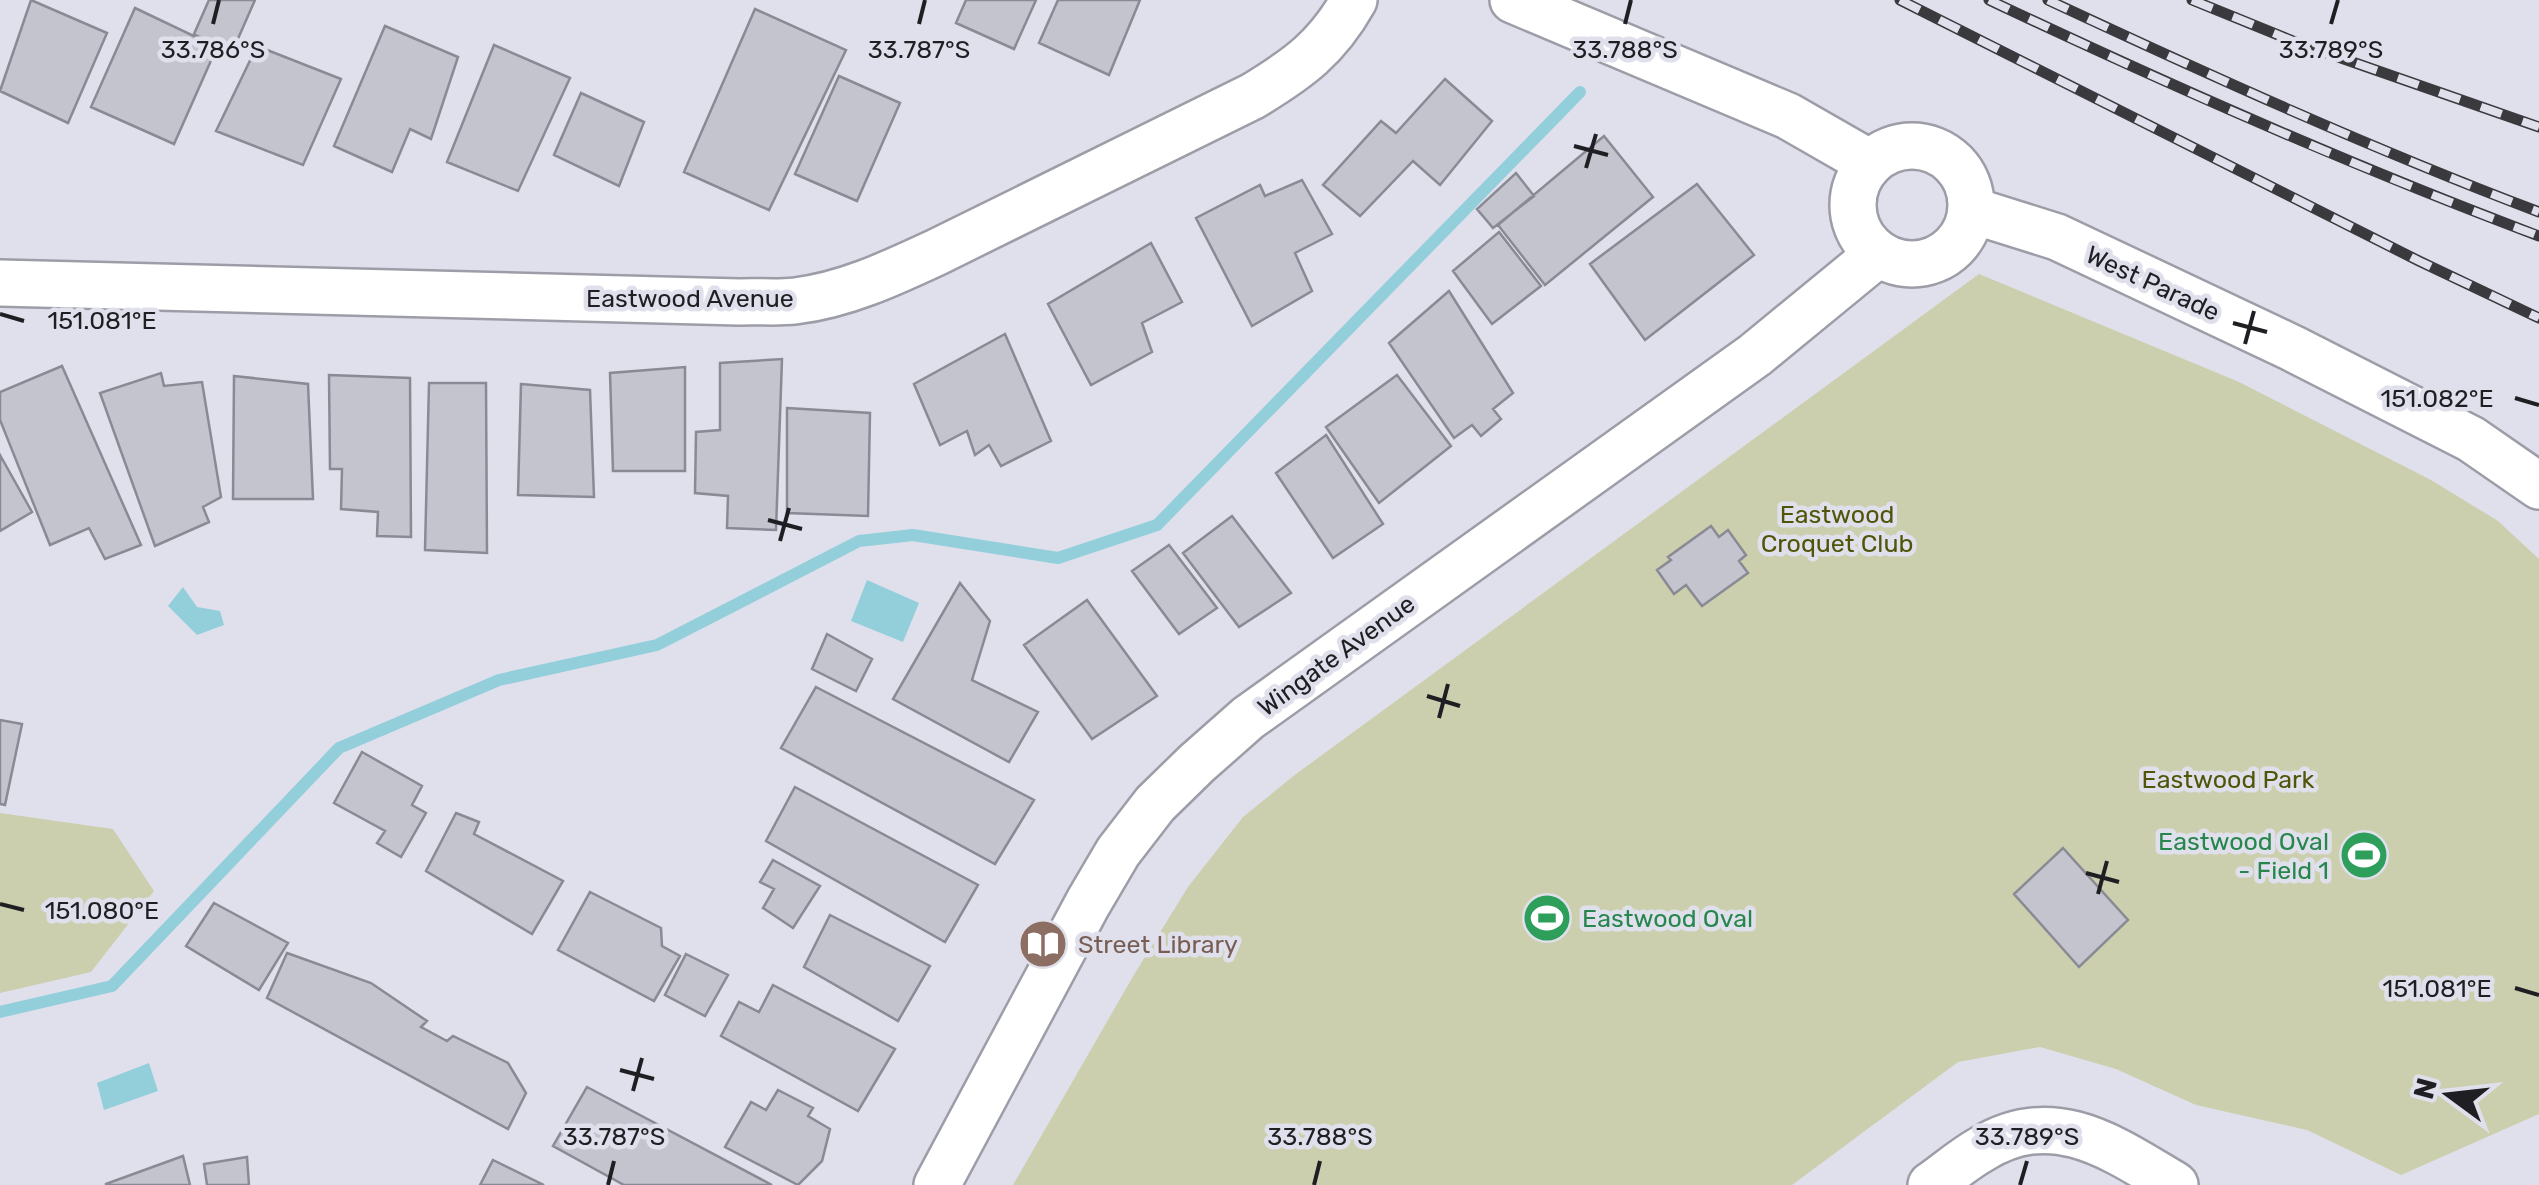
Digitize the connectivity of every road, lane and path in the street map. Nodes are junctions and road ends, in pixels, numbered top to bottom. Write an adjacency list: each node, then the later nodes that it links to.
1 (1354, 0): 6 (street, Eastwood Avenue)
2 (1512, 0): 3 (street)
3 (1870, 163): 4 (street); 5 (street)
4 (1971, 210): 5 (street); 7 (street, West Parade)
5 (1878, 254): 8 (street, Wingate Avenue)
6 (0, 283)
7 (2539, 486)
8 (936, 1185)
9 (1931, 1185): 10 (street)
10 (2176, 1185)

